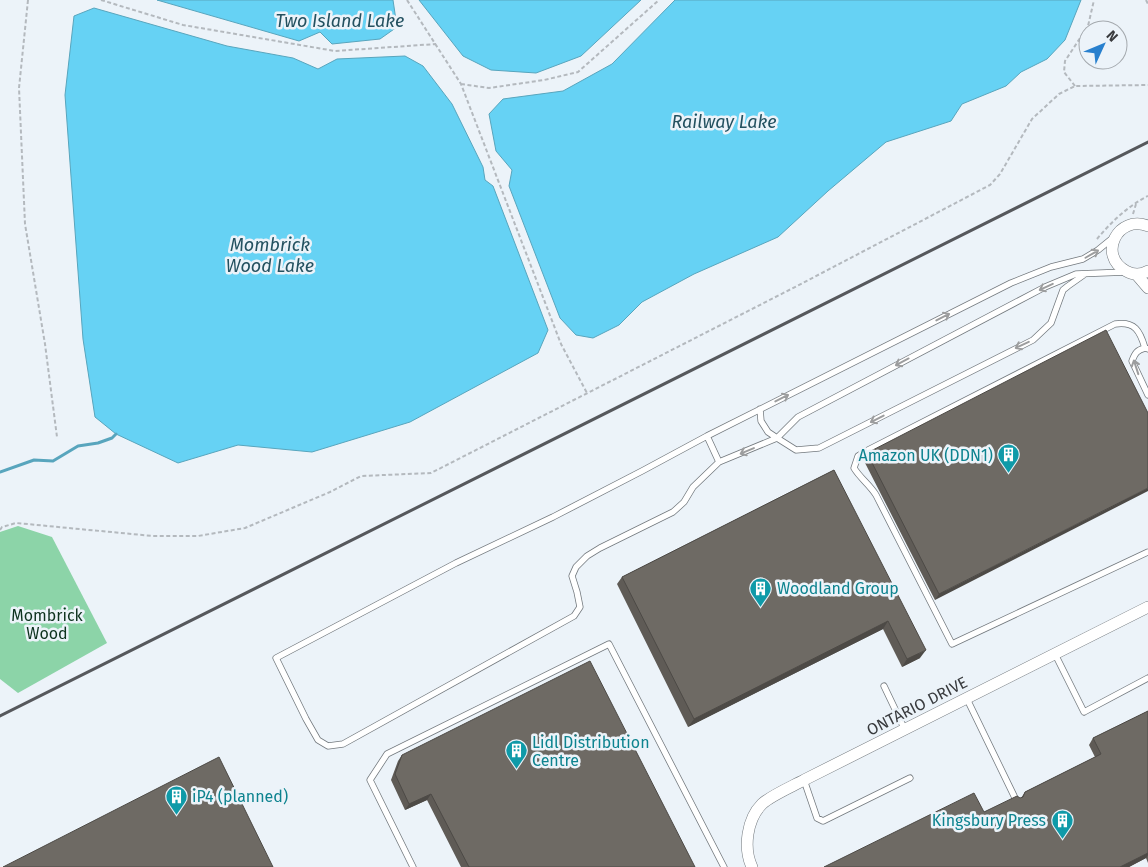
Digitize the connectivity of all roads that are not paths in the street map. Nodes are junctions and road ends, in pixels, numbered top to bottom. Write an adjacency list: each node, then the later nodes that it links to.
1 (1148, 226): 2 (street)
2 (1115, 236): 4 (street); 9 (lane, one-way to 2)
3 (1148, 271): 4 (street)
4 (1132, 273): 5 (lane); 6 (street)
5 (1087, 274): 11 (lane, one-way to 11); 11 (lane, one-way to 11)
6 (1148, 288)
7 (1147, 349): 8 (lane, one-way to 7); 13 (lane)
8 (1148, 395)
9 (760, 409): 10 (lane); 11 (lane)
10 (707, 436): 12 (lane); 12 (lane)
11 (777, 438): 12 (lane, one-way to 12)
12 (719, 462)
13 (1148, 552)
14 (1148, 606): 15 (street, ONTARIO DRIVE)
15 (1055, 654): 16 (lane); 18 (street, ONTARIO DRIVE)
16 (1148, 678)
17 (884, 686): 19 (lane)
18 (967, 699): 19 (street, ONTARIO DRIVE); 22 (lane)
19 (905, 730): 21 (street, ONTARIO DRIVE)
20 (910, 778): 21 (lane)
21 (804, 780): 25 (street, ONTARIO DRIVE)
22 (1016, 800)
23 (413, 867): 24 (lane)
24 (724, 867)
25 (752, 867)

